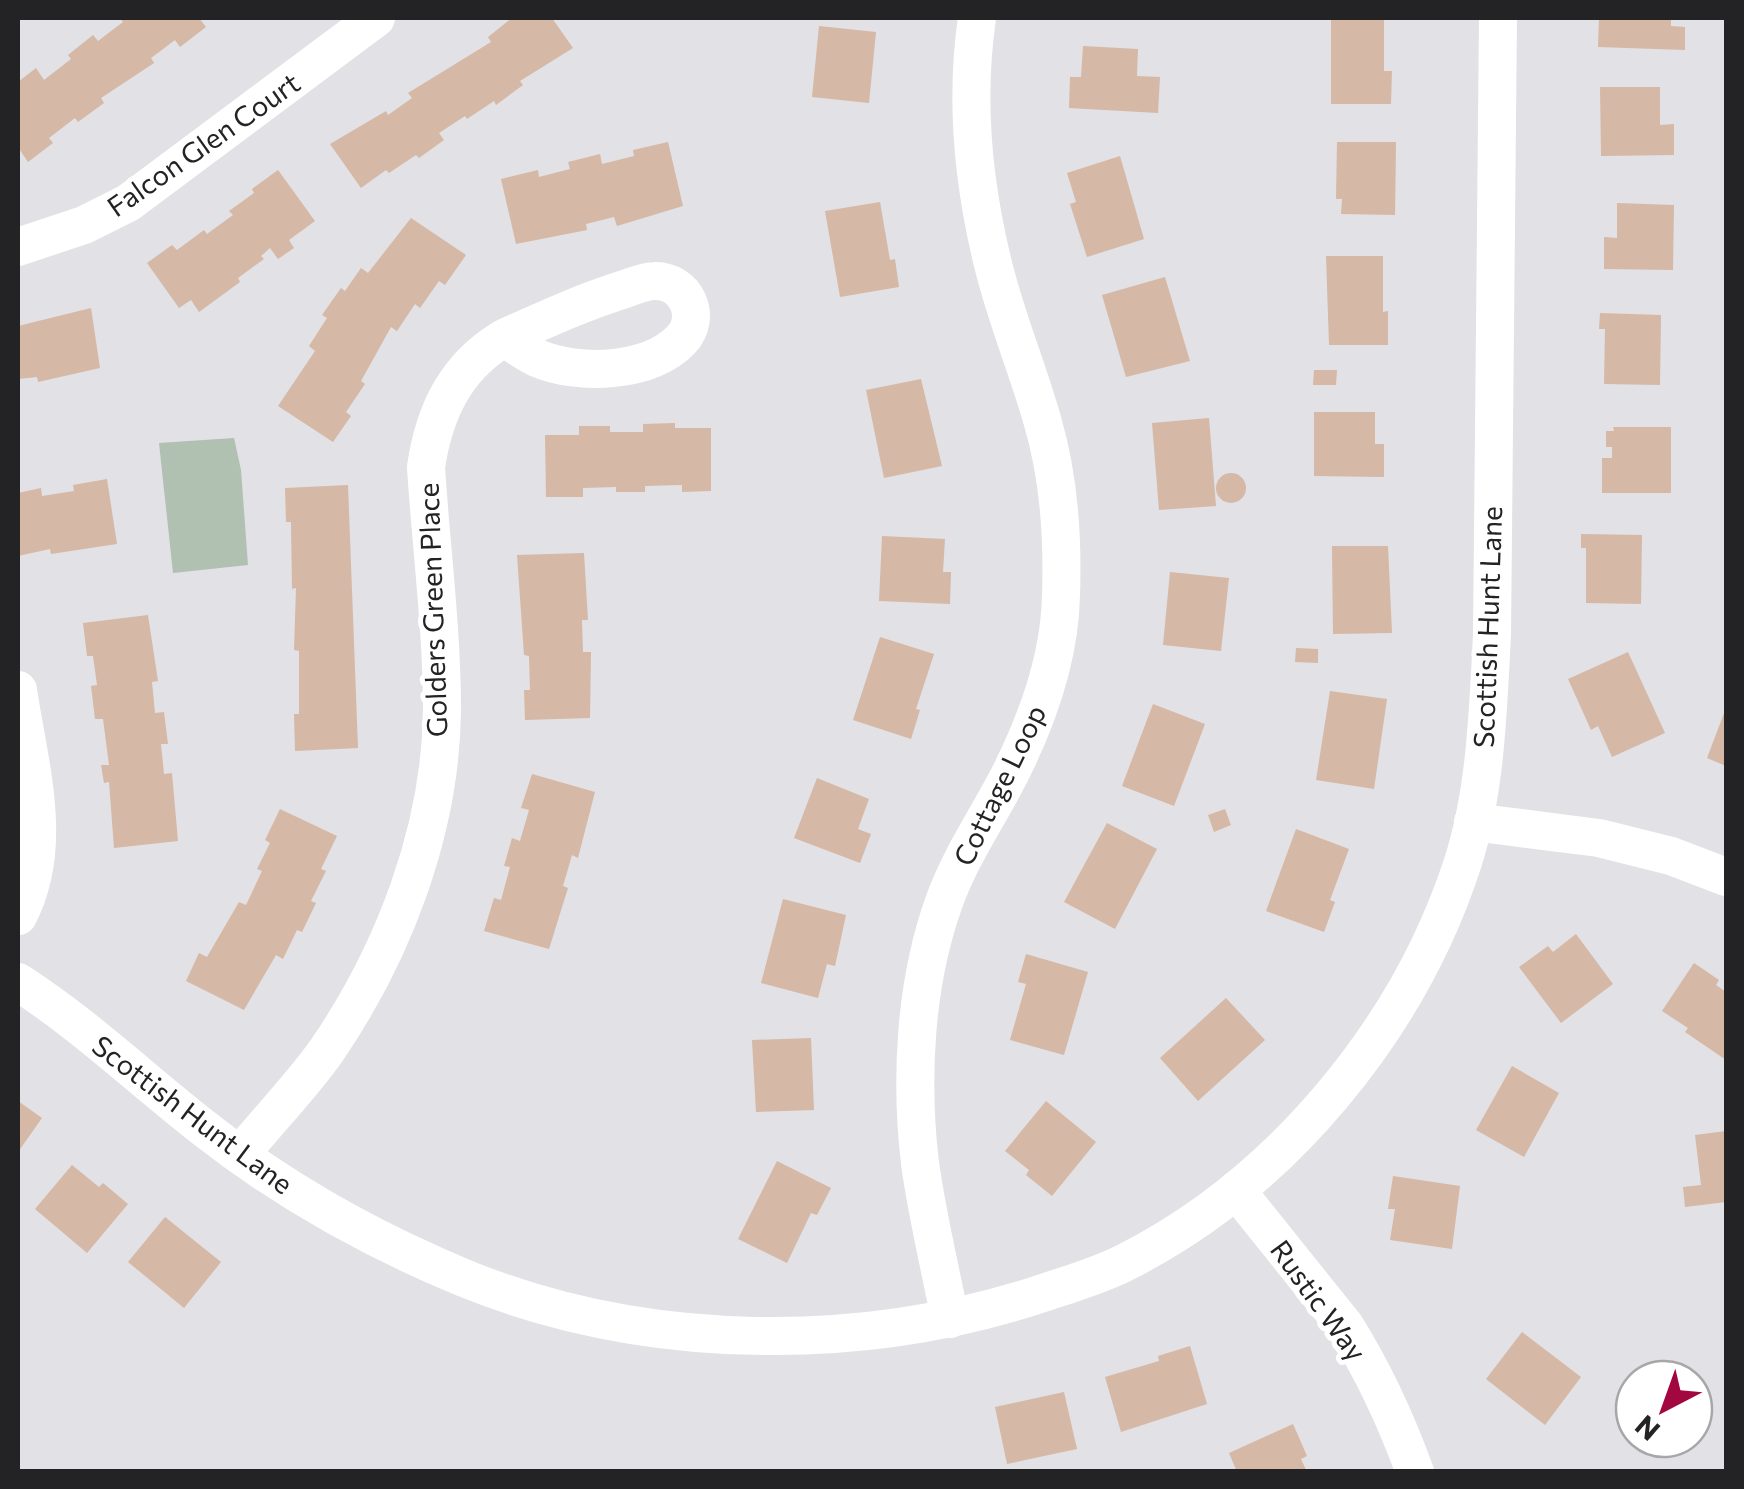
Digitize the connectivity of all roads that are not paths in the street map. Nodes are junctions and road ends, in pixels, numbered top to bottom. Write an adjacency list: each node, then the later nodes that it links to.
1 (376, 18): 4 (street, Falcon Glen Court)
2 (977, 18): 13 (street, Cottage Loop)
3 (1498, 18): 7 (street, Scottish Hunt Lane)
4 (18, 247)
5 (504, 338): 11 (street, Golders Green Place)
6 (18, 690): 9 (street)
7 (1473, 822): 8 (street); 12 (street, Scottish Hunt Lane)
8 (1726, 877)
9 (18, 916)
10 (18, 982): 11 (street, Scottish Hunt Lane)
11 (240, 1155): 13 (street, Scottish Hunt Lane)
12 (1236, 1190): 13 (street, Scottish Hunt Lane); 14 (street, Rustic Way)
13 (950, 1319)
14 (1415, 1472)

